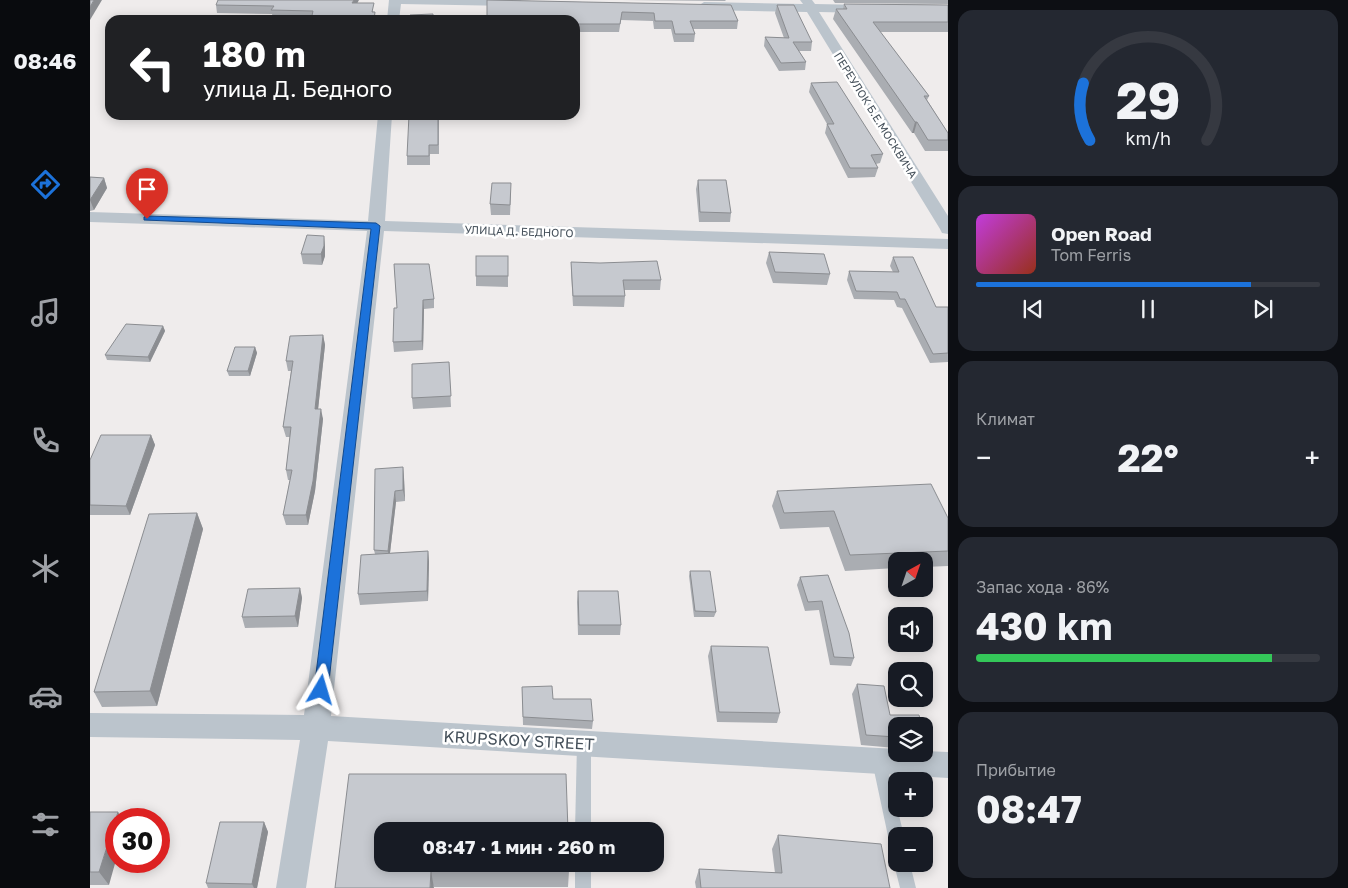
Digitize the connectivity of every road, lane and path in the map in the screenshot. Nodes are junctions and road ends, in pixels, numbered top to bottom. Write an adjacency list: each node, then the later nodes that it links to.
1 (396, 0): 2 (street); 6 (street)
2 (525, 2)
3 (808, 4): 4 (street); 5 (street); 10 (street, ПЕРЕУЛОК Б.Е.МОСКВИЧА)
4 (692, 6)
5 (881, 9)
6 (394, 15)
7 (385, 120): 9 (street)
8 (90, 217): 9 (street, УЛИЦА Д. БЕДНОГО)
9 (376, 226): 11 (street, УЛИЦА Д. БЕДНОГО); 13 (street)
10 (948, 229)
11 (948, 244)
12 (90, 724): 13 (street, KRUPSKOY STREET)
13 (316, 728): 14 (street, KRUPSKOY STREET); 21 (street)
14 (584, 744): 15 (street, KRUPSKOY STREET); 17 (lane)
15 (880, 761): 16 (street, KRUPSKOY STREET); 18 (lane)
16 (948, 765)
17 (583, 822)
18 (894, 827)
19 (583, 872): 22 (lane)
20 (904, 872): 23 (lane)
21 (291, 888)
22 (582, 888)
23 (908, 888)

